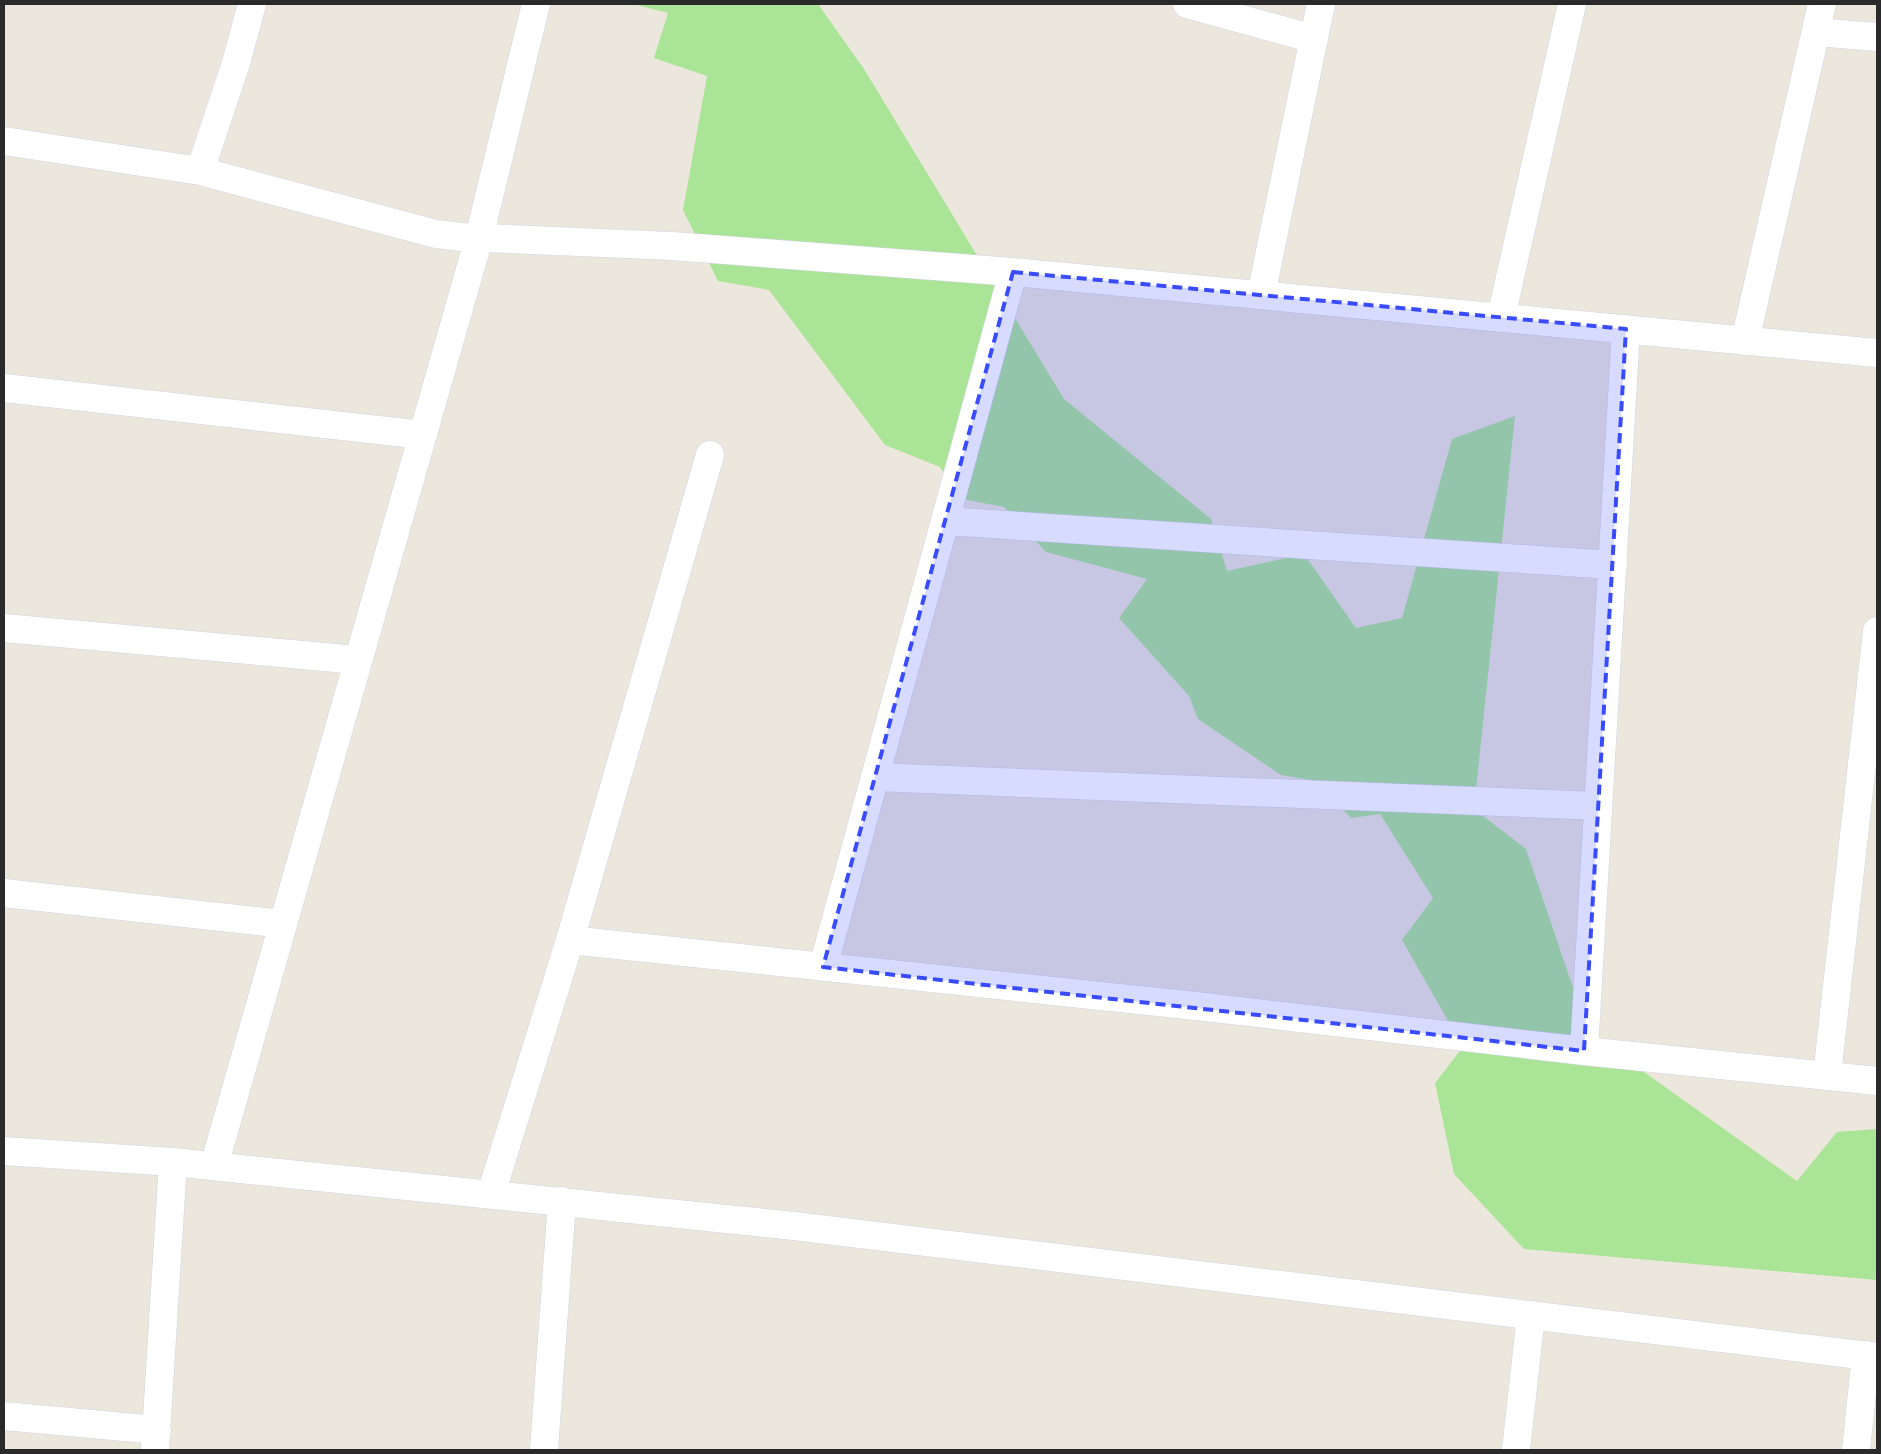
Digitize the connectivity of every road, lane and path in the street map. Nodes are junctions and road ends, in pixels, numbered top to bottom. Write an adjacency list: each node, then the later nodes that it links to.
1 (252, 4): 11 (street)
2 (536, 4): 12 (street)
3 (1186, 4): 9 (street)
4 (1321, 4): 9 (street)
5 (1572, 4): 15 (street)
6 (1822, 4): 7 (street)
7 (1816, 32): 8 (street); 17 (street)
8 (1877, 37)
9 (1314, 39): 14 (street)
10 (4, 141): 11 (street)
11 (200, 171): 12 (street)
12 (479, 238): 13 (street); 20 (street)
13 (1013, 272): 14 (street); 22 (street)
14 (1261, 295): 15 (street)
15 (1501, 317): 16 (street)
16 (1626, 329): 17 (street); 23 (street)
17 (1745, 341): 18 (street)
18 (1877, 353)
19 (4, 388): 20 (street)
20 (423, 435): 26 (street)
21 (710, 455): 31 (street)
22 (945, 521): 23 (street); 27 (street)
23 (1612, 564): 28 (street)
24 (4, 628): 26 (street)
25 (1877, 631): 34 (street)
26 (358, 660): 30 (street)
27 (875, 777): 28 (street); 32 (street)
28 (1598, 806): 33 (street)
29 (4, 893): 30 (street)
30 (283, 924): 38 (street)
31 (570, 940): 32 (street); 39 (street)
32 (823, 967): 33 (street)
33 (1584, 1051): 34 (street)
34 (1827, 1075): 35 (street)
35 (1877, 1081)
36 (4, 1151): 37 (street)
37 (173, 1162): 38 (street); 44 (street)
38 (214, 1166): 39 (street)
39 (491, 1194): 40 (street)
40 (562, 1202): 41 (street); 45 (street)
41 (1531, 1315): 42 (street); 46 (street)
42 (1872, 1356): 47 (street)
43 (4, 1416): 44 (street)
44 (156, 1440)
45 (544, 1450)
46 (1516, 1450)
47 (1856, 1450)

